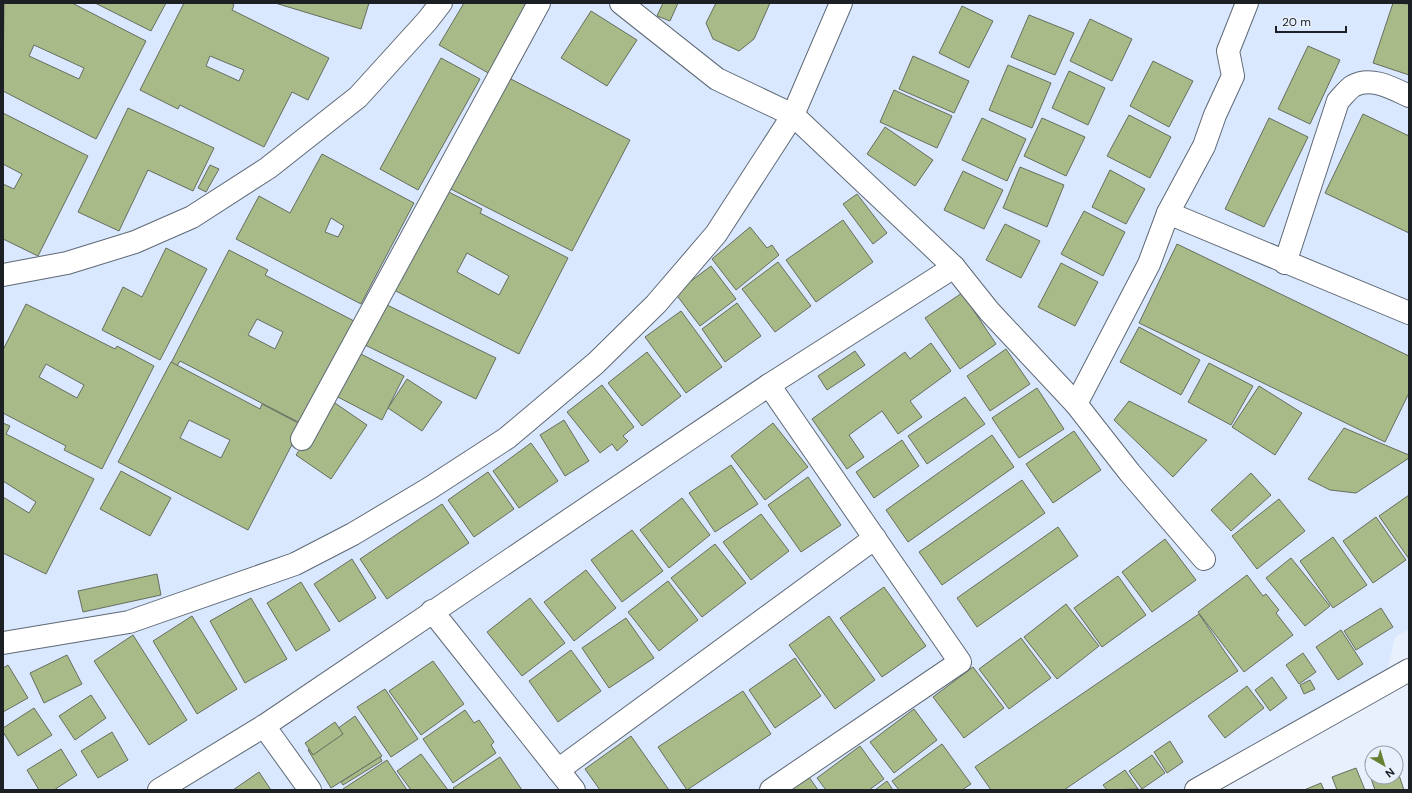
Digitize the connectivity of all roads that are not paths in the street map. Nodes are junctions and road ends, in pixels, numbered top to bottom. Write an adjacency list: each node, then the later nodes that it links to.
1 (441, 3): 11 (street)
2 (540, 3): 15 (street)
3 (621, 3): 7 (street)
4 (841, 3): 7 (street)
5 (1248, 3): 8 (street)
6 (1409, 96): 9 (street)
7 (793, 115): 10 (street); 19 (street)
8 (1168, 213): 9 (street); 14 (street)
9 (1285, 263): 12 (street)
10 (954, 267): 13 (street); 14 (street)
11 (3, 275)
12 (1409, 313)
13 (769, 385): 16 (street); 18 (street)
14 (1076, 404): 17 (street)
15 (302, 439)
16 (875, 538): 22 (street); 26 (street)
17 (1204, 559)
18 (432, 611): 21 (street); 22 (street)
19 (3, 643)
20 (1409, 670): 27 (street)
21 (264, 726): 23 (street); 24 (street)
22 (558, 770): 25 (street)
23 (159, 790)
24 (310, 790)
25 (574, 790)
26 (771, 790)
27 (1196, 790)

